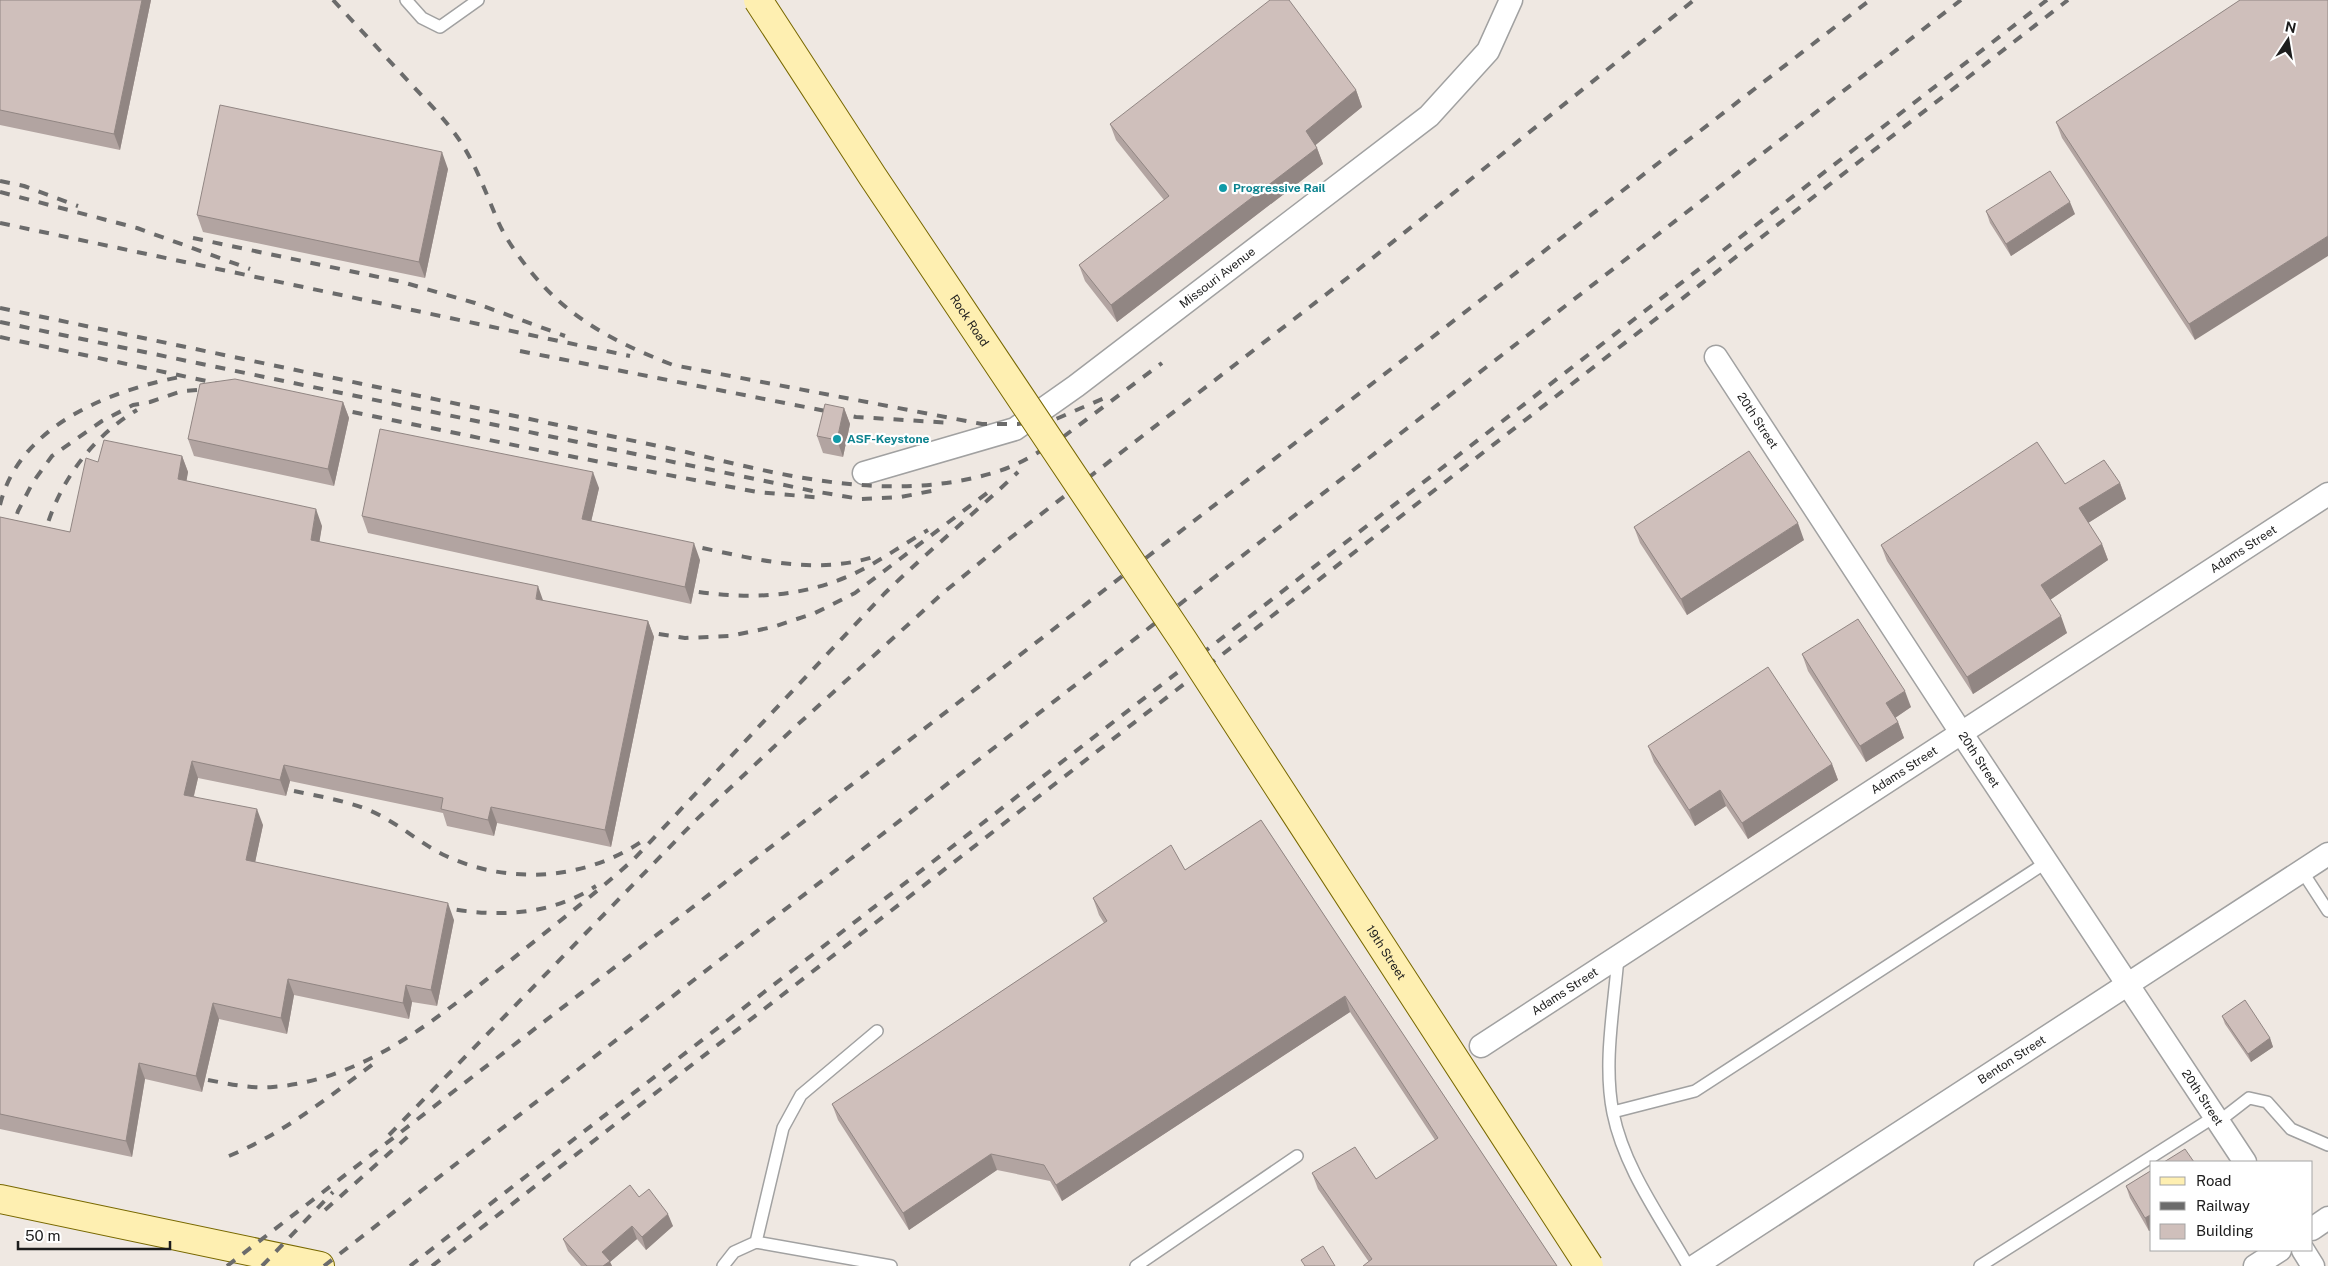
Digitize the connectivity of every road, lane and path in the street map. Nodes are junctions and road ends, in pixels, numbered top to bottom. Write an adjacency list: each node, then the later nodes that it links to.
1 (406, 0): 2 (lane)
2 (478, 0)
3 (758, 0): 8 (main road, Rock Road, bridge)
4 (1512, 0): 6 (street, Missouri Avenue)
5 (1716, 357): 9 (street, 20th Street)
6 (864, 473)
7 (2328, 494): 9 (street, Adams Street)
8 (1183, 640): 33 (main road, 19th Street, bridge)
9 (1962, 734): 11 (street, 20th Street); 14 (street, Adams Street)
10 (2328, 854): 12 (street, Benton Street)
11 (2047, 862): 15 (street, 20th Street); 18 (lane)
12 (2302, 871): 13 (lane); 15 (street, Benton Street)
13 (2328, 911)
14 (1618, 957): 17 (street, Adams Street); 18 (lane)
15 (2127, 985): 19 (street, 20th Street); 35 (street, Benton Street)
16 (877, 1031): 26 (lane)
17 (1481, 1046)
18 (1613, 1112): 34 (lane)
19 (2216, 1120): 20 (lane); 22 (street, 20th Street); 36 (lane)
20 (2328, 1144)
21 (1297, 1156): 32 (lane)
22 (2244, 1161)
23 (0, 1199): 29 (main road)
24 (2328, 1218): 25 (street)
25 (2313, 1228)
26 (756, 1242): 30 (lane); 31 (lane)
27 (2278, 1251): 37 (street)
28 (2303, 1251): 38 (street)
29 (320, 1266)
30 (723, 1266)
31 (891, 1266)
32 (1136, 1266)
33 (1589, 1266)
34 (1688, 1266)
35 (1695, 1266)
36 (1980, 1266)
37 (2255, 1266)
38 (2313, 1266)

